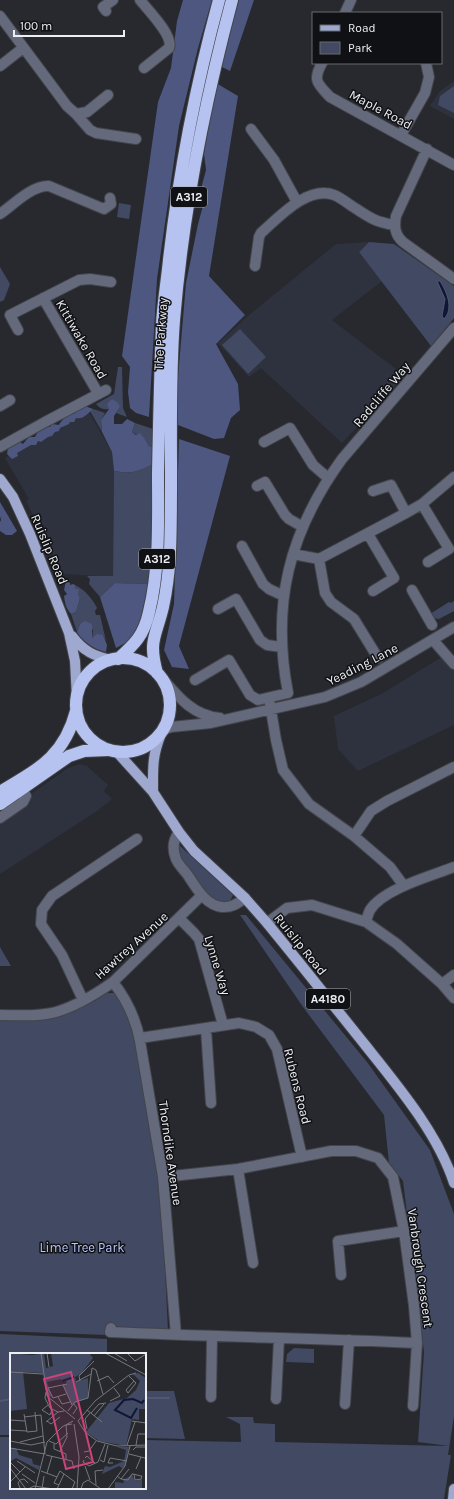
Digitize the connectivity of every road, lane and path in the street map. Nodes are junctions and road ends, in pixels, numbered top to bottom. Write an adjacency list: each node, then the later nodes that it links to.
1 (113, 0): 6 (street)
2 (140, 0): 12 (street)
3 (220, 0): 31 (highway, The Parkway / A312)
4 (232, 0): 31 (highway, The Parkway / A312)
5 (351, 0): 7 (street)
6 (106, 12)
7 (345, 12)
8 (0, 16): 9 (street)
9 (23, 48): 13 (street); 15 (street)
10 (322, 64): 17 (street, Maple Road)
11 (426, 64): 17 (street)
12 (144, 68)
13 (1, 70)
14 (108, 95): 15 (street)
15 (76, 114): 18 (street)
16 (251, 129): 22 (street)
17 (401, 135): 19 (street, Maple Road)
18 (136, 139)
19 (427, 149): 20 (street, Maple Road); 24 (street)
20 (454, 165)
21 (110, 198): 23 (street)
22 (297, 202): 24 (street); 25 (street)
23 (0, 214)
24 (394, 225): 26 (street)
25 (255, 266)
26 (454, 279)
27 (111, 282): 28 (street)
28 (43, 298): 30 (street); 35 (street, Kittiwake Road)
29 (454, 328): 37 (street, Radcliffe Way)
30 (18, 330)
31 (165, 396): 59 (highway, The Parkway / A312); 61 (highway, The Parkway / A312)
32 (10, 400): 33 (street)
33 (0, 406)
34 (264, 442): 37 (street)
35 (0, 448)
36 (454, 477): 41 (street)
37 (328, 478): 43 (street, Radcliffe Way)
38 (0, 479): 55 (main road, Ruislip Road)
39 (257, 486): 43 (street)
40 (373, 490): 42 (street)
41 (422, 504): 42 (street); 48 (street)
42 (406, 513): 44 (street)
43 (303, 527): 46 (street, Radcliffe Way)
44 (368, 534): 47 (street); 50 (street)
45 (242, 546): 51 (street)
46 (293, 554): 47 (street); 51 (street, Radcliffe Way)
47 (318, 559): 58 (street)
48 (428, 562)
49 (412, 590): 53 (street)
50 (373, 591)
51 (284, 596): 57 (street, Radcliffe Way)
52 (218, 609): 57 (street)
53 (432, 625)
54 (452, 631): 56 (street, Yeading Lane)
55 (69, 633): 59 (main road, Ruislip Road); 64 (main road, Ruislip Road)
56 (433, 640): 60 (street); 65 (street, Yeading Lane)
57 (282, 647): 63 (street, Radcliffe Way)
58 (378, 658)
59 (115, 659): 61 (highway, A312); 64 (highway, A312)
60 (454, 664)
61 (160, 676): 66 (street, Yeading Lane); 67 (highway, A312)
62 (195, 680): 63 (street, Radcliffe Way)
63 (268, 698): 65 (street)
64 (77, 704): 68 (highway); 71 (highway, A312)
65 (272, 710): 66 (street, Yeading Lane); 76 (street)
66 (228, 719): 67 (street, Yeading Lane)
67 (162, 732): 68 (highway); 72 (main road)
68 (113, 751): 70 (highway); 72 (main road, A4180)
69 (454, 768): 76 (street)
70 (22, 789): 73 (highway); 74 (street)
71 (0, 792)
72 (153, 792): 75 (main road, Ruislip Road / A4180)
73 (0, 804)
74 (0, 818)
75 (179, 832): 80 (street); 81 (main road, Ruislip Road / A4180)
76 (354, 836): 79 (street)
77 (137, 839): 89 (street)
78 (454, 867): 79 (street)
79 (404, 886): 83 (street)
80 (202, 895): 81 (street); 82 (street, Hawtrey Avenue)
81 (245, 898): 84 (main road, Ruislip Road / A4180)
82 (179, 918): 86 (street, Hawtrey Avenue); 91 (street, Lynne Way)
83 (366, 922): 84 (street); 87 (street)
84 (267, 923): 98 (main road, Ruislip Road / A4180)
85 (454, 975): 87 (street)
86 (113, 982): 89 (street, Hawtrey Avenue); 93 (street, Thorndike Avenue)
87 (442, 984): 88 (street)
88 (454, 998)
89 (83, 1000): 90 (street, Hawtrey Avenue)
90 (0, 1016)
91 (223, 1025): 92 (street, Rubens Road); 95 (street, Rubens Road)
92 (206, 1028): 93 (street, Rubens Road); 94 (street)
93 (140, 1038): 97 (street, Thorndike Avenue)
94 (211, 1103)
95 (302, 1157): 96 (street, Vanbrough Crescent); 99 (street, Vanbrough Crescent)
96 (238, 1169): 97 (street, Vanbrough Crescent); 100 (street)
97 (163, 1178): 103 (street, Thorndike Avenue)
98 (454, 1183)
99 (404, 1231): 101 (street); 107 (street, Vanbrough Crescent)
100 (253, 1263)
101 (341, 1275)
102 (110, 1328): 103 (street, Vanbrough Crescent)
103 (176, 1336): 104 (street, Vanbrough Crescent)
104 (212, 1337): 105 (street, Vanbrough Crescent); 108 (street)
105 (279, 1339): 106 (street, Vanbrough Crescent); 109 (street)
106 (349, 1340): 107 (street, Vanbrough Crescent); 110 (street)
107 (417, 1343): 111 (street)
108 (211, 1397)
109 (276, 1398)
110 (345, 1404)
111 (412, 1406)
112 (454, 1489): 113 (main road)
113 (453, 1499)

